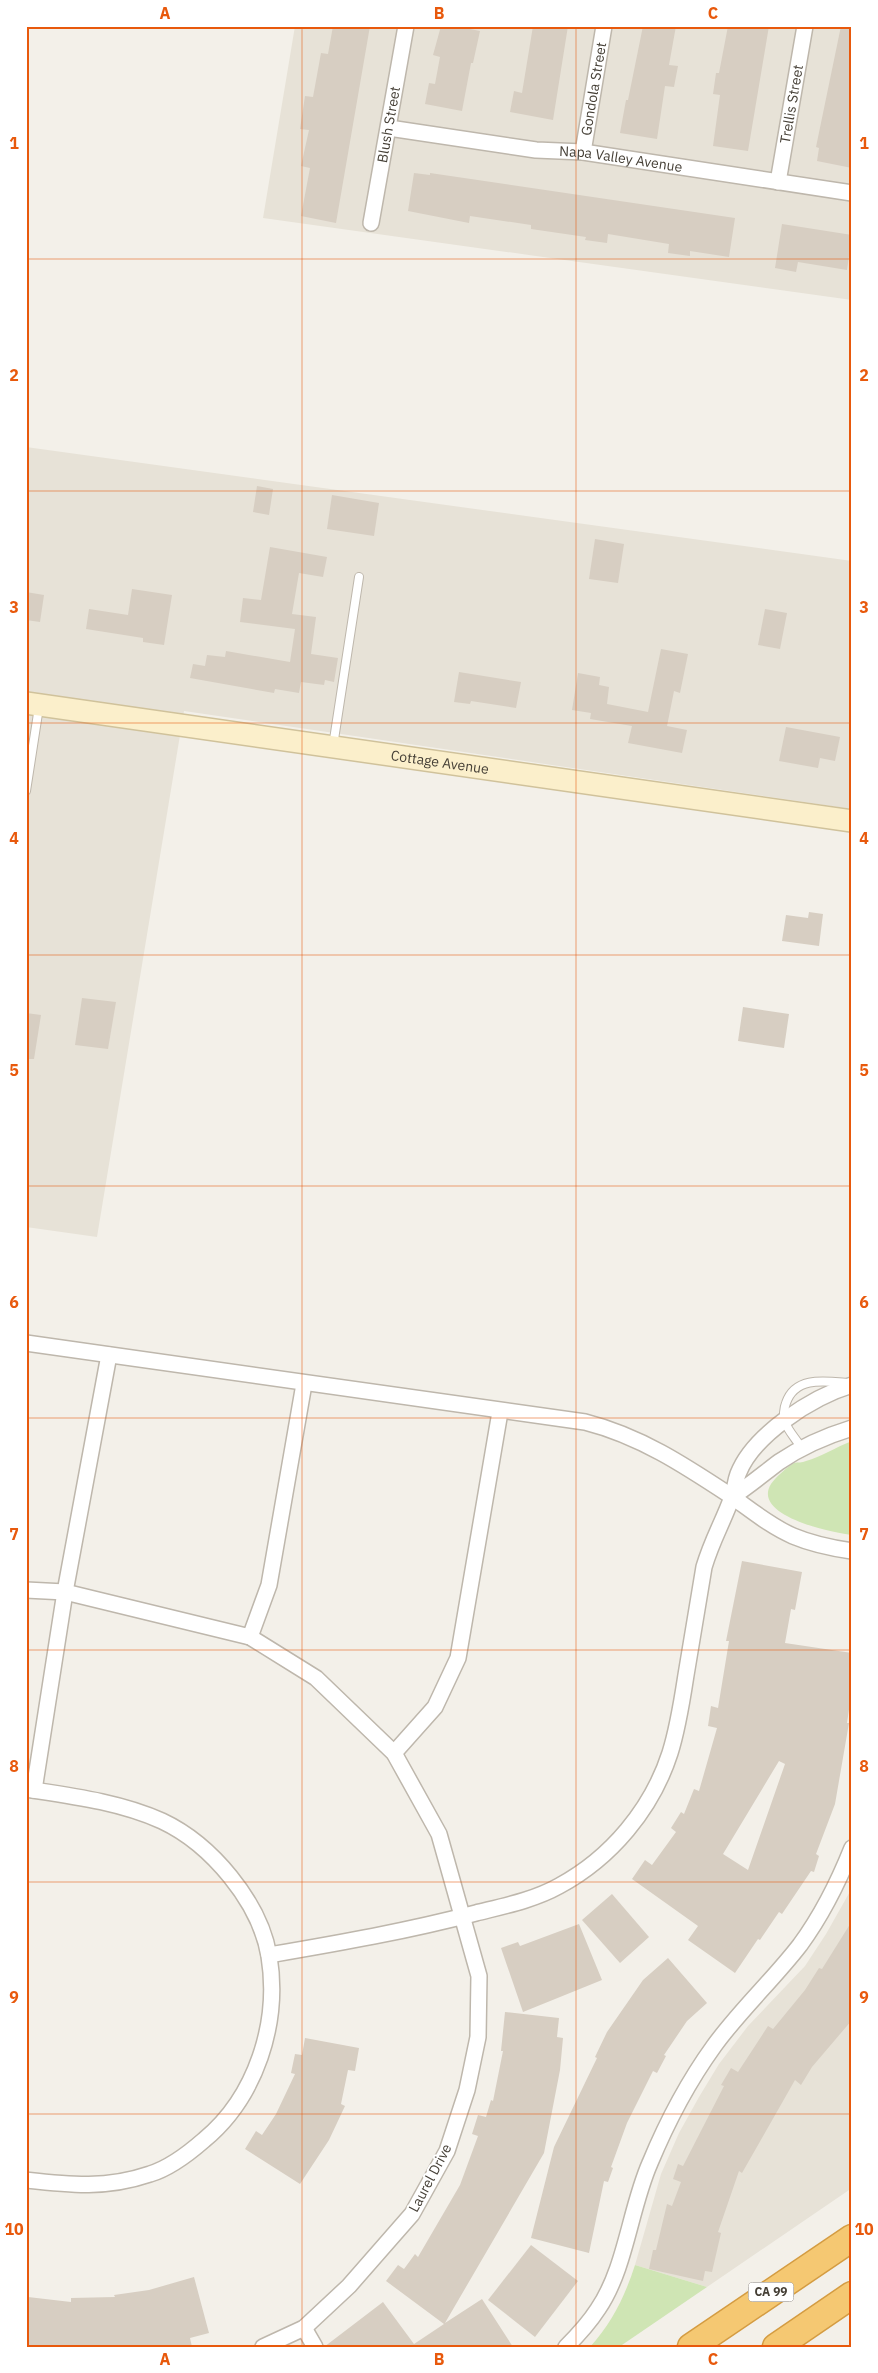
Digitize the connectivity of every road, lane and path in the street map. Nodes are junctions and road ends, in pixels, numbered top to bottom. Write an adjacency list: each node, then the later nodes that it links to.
1 (406, 26): 4 (street, Blush Street)
2 (604, 26): 5 (street, Gondola Street)
3 (805, 26): 6 (street, Trellis Street)
4 (389, 128): 5 (street, Napa Valley Avenue); 8 (street, Blush Street)
5 (583, 152): 6 (street, Napa Valley Avenue)
6 (778, 182): 7 (street, Napa Valley Avenue)
7 (852, 193)
8 (371, 223)
9 (359, 577): 11 (lane)
10 (33, 704): 11 (street, Cottage Avenue); 12 (lane)
11 (333, 748): 13 (street, Cottage Avenue)
12 (26, 791)
13 (852, 821)
14 (26, 1343): 15 (street)
15 (109, 1355): 16 (street); 25 (street)
16 (304, 1384): 18 (street); 26 (street)
17 (852, 1384): 19 (street); 19 (lane)
18 (500, 1412): 22 (street); 27 (street)
19 (784, 1422): 21 (lane); 22 (street)
20 (852, 1428): 21 (street)
21 (802, 1449): 22 (street)
22 (732, 1497): 23 (street); 30 (street)
23 (852, 1551)
24 (26, 1590): 25 (street, Laurel Drive)
25 (65, 1592): 26 (street, Laurel Drive); 28 (street)
26 (250, 1637): 27 (street, Laurel Drive)
27 (394, 1753): 30 (street, Laurel Drive)
28 (30, 1790): 31 (street)
29 (852, 1848): 38 (street)
30 (464, 1916): 31 (street); 35 (street, Laurel Drive)
31 (269, 1955): 32 (street)
32 (26, 2180)
33 (852, 2238): 39 (highway, CA 99)
34 (852, 2295): 40 (highway)
35 (304, 2328): 36 (street, Laurel Drive); 37 (street)
36 (263, 2347)
37 (316, 2347)
38 (566, 2347)
39 (691, 2347)
40 (776, 2347)

